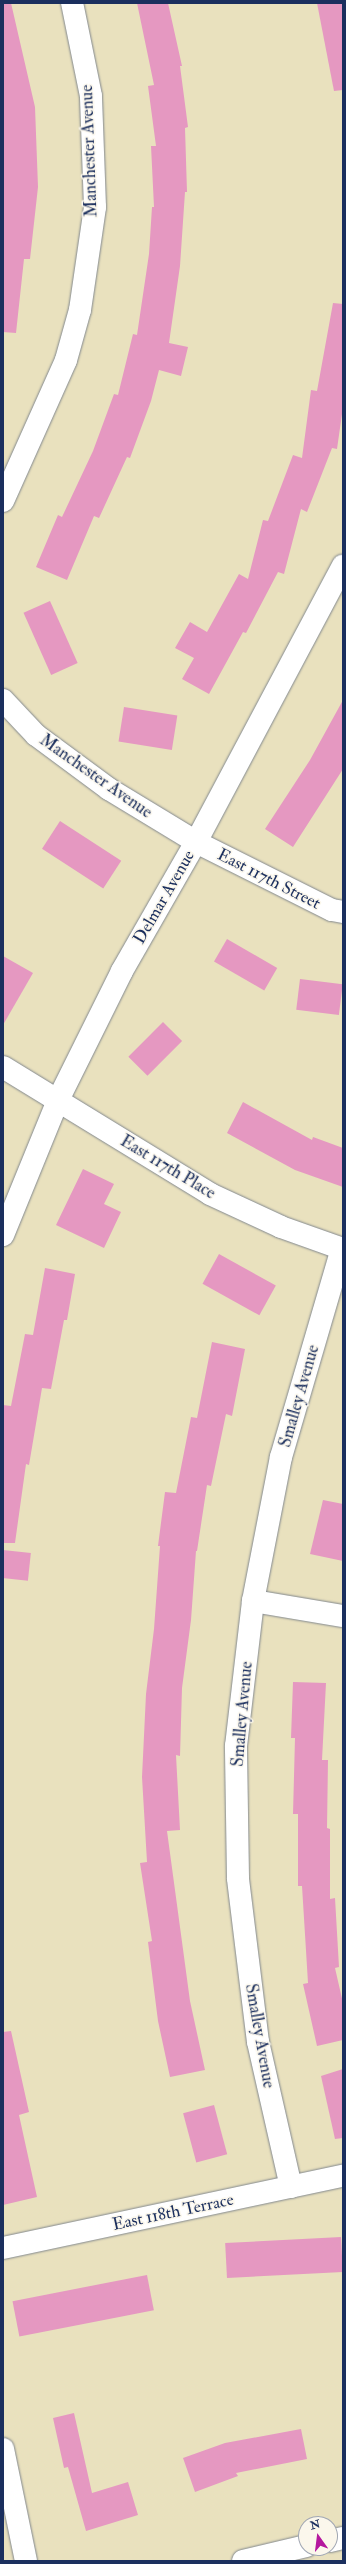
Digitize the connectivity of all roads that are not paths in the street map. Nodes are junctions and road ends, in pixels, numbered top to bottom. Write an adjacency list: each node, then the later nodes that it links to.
1 (72, 3): 2 (street, Manchester Avenue)
2 (3, 501)
3 (343, 566): 5 (street, Delmar Avenue)
4 (3, 700): 5 (street, Manchester Avenue)
5 (196, 842): 6 (street, East 117th Street); 8 (street, Delmar Avenue)
6 (343, 912)
7 (3, 1067): 8 (street, East 117th Place)
8 (58, 1100): 9 (street, Delmar Avenue); 10 (street, East 117th Place)
9 (3, 1235)
10 (342, 1249): 11 (street, Smalley Avenue)
11 (253, 1601): 12 (street); 14 (street, Smalley Avenue)
12 (343, 1616)
13 (343, 2176): 14 (street, East 118th Terrace)
14 (291, 2187): 15 (street, East 118th Terrace)
15 (3, 2248)
16 (3, 2449): 18 (street)
17 (298, 2548): 19 (street)
18 (26, 2561)
19 (243, 2561)

